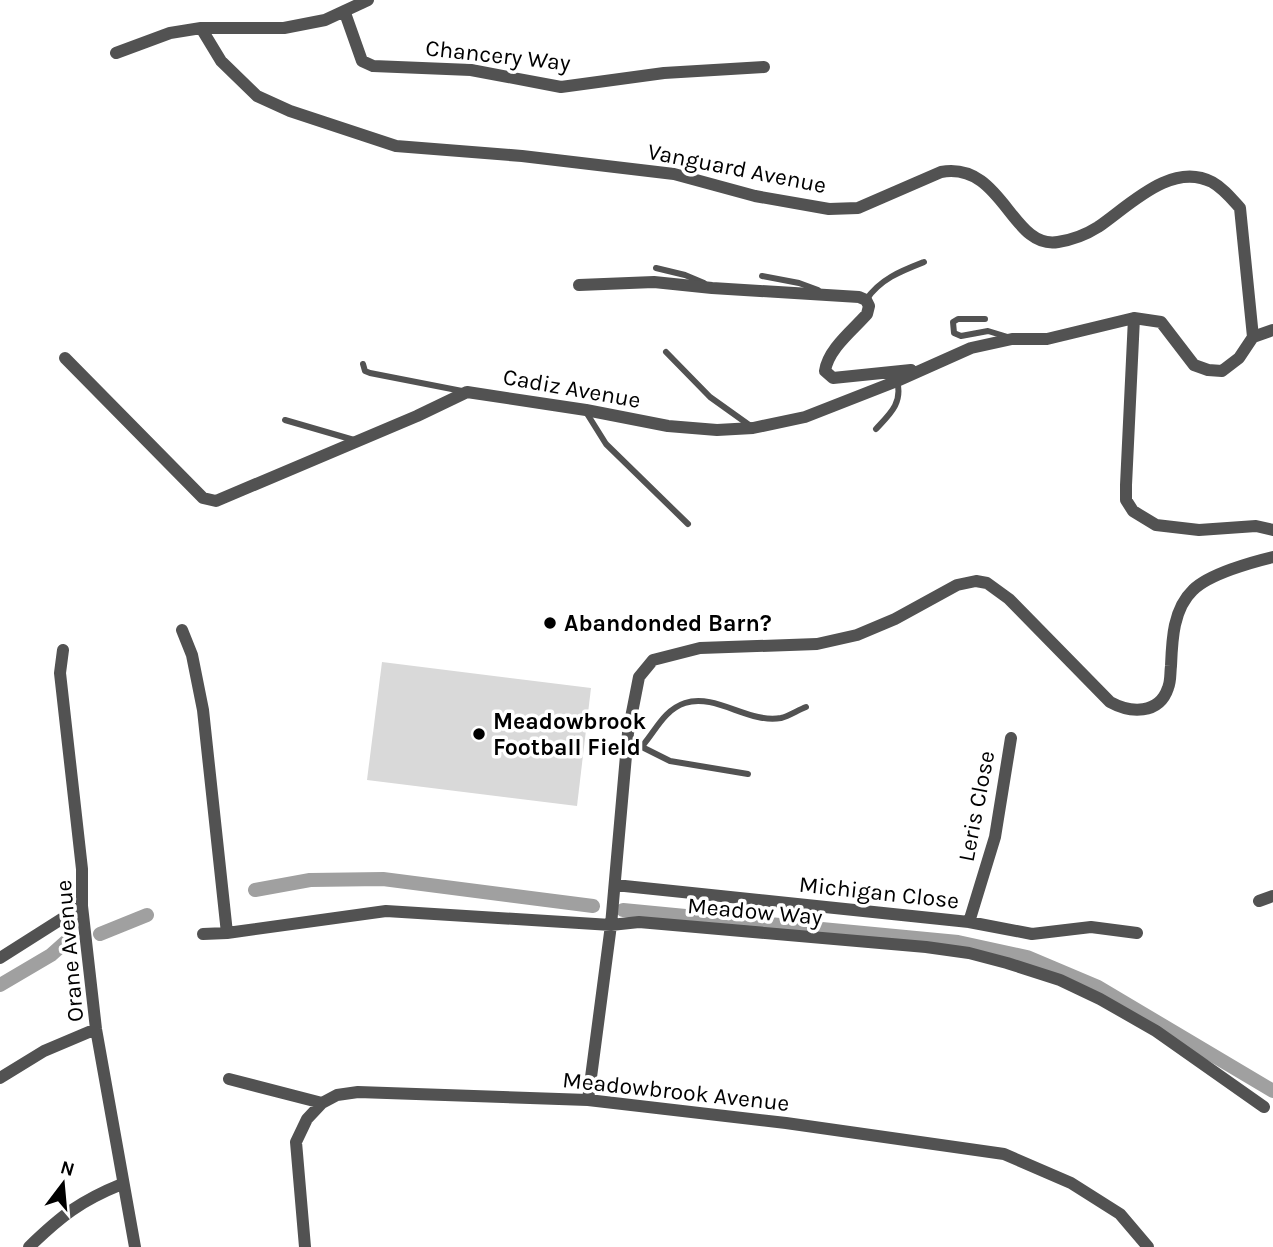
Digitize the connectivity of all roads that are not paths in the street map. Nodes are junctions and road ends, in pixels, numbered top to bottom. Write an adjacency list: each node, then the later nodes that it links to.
1 (368, 0): 2 (street)
2 (345, 13): 3 (street); 5 (street, Chancery Way)
3 (201, 28): 4 (street); 16 (street, Vanguard Avenue)
4 (116, 53)
5 (764, 67)
6 (923, 262): 12 (lane)
7 (656, 268): 10 (lane)
8 (762, 276): 11 (lane)
9 (579, 285): 10 (street)
10 (712, 288): 11 (street)
11 (826, 294): 12 (street)
12 (866, 300): 21 (street)
13 (1134, 318): 16 (street); 17 (street, Cadiz Avenue); 30 (street)
14 (985, 319): 17 (lane)
15 (1273, 330): 16 (street)
16 (1253, 337)
17 (1013, 339): 21 (street, Cadiz Avenue)
18 (666, 352): 26 (lane)
19 (65, 358): 28 (street, Cadiz Avenue)
20 (363, 364): 23 (lane)
21 (922, 369): 22 (street, Cadiz Avenue)
22 (897, 381): 26 (street, Cadiz Avenue); 27 (lane)
23 (467, 392): 24 (street, Cadiz Avenue); 28 (street, Cadiz Avenue)
24 (586, 410): 26 (street, Cadiz Avenue); 29 (lane)
25 (285, 420): 28 (lane)
26 (753, 428)
27 (876, 429)
28 (358, 441)
29 (688, 524)
30 (1273, 530)
31 (1273, 557): 37 (street)
32 (182, 630): 45 (street)
33 (62, 650): 42 (street, Orane Avenue)
34 (806, 706): 36 (lane)
35 (1011, 738): 43 (street, Leris Close)
36 (642, 747): 37 (lane); 38 (lane)
37 (624, 759): 39 (street)
38 (748, 774)
39 (615, 885): 43 (street, Michigan Close); 44 (street)
40 (1273, 896): 41 (street)
41 (1259, 901)
42 (82, 906): 48 (street); 49 (street, Orane Avenue)
43 (969, 922): 46 (street, Michigan Close)
44 (611, 925): 45 (street, Meadow Way); 52 (street); 54 (street, Meadow Way)
45 (227, 933): 47 (street, Meadow Way)
46 (1138, 933)
47 (203, 934)
48 (0, 958)
49 (96, 1029): 50 (street); 55 (street, Orane Avenue)
50 (0, 1079)
51 (229, 1079): 53 (street)
52 (588, 1100): 53 (street, Meadowbrook Avenue); 59 (street, Meadowbrook Avenue)
53 (322, 1103): 58 (street)
54 (1264, 1107)
55 (122, 1184): 56 (street); 57 (street, Orane Avenue)
56 (29, 1247)
57 (135, 1247)
58 (306, 1247)
59 (1148, 1247)

